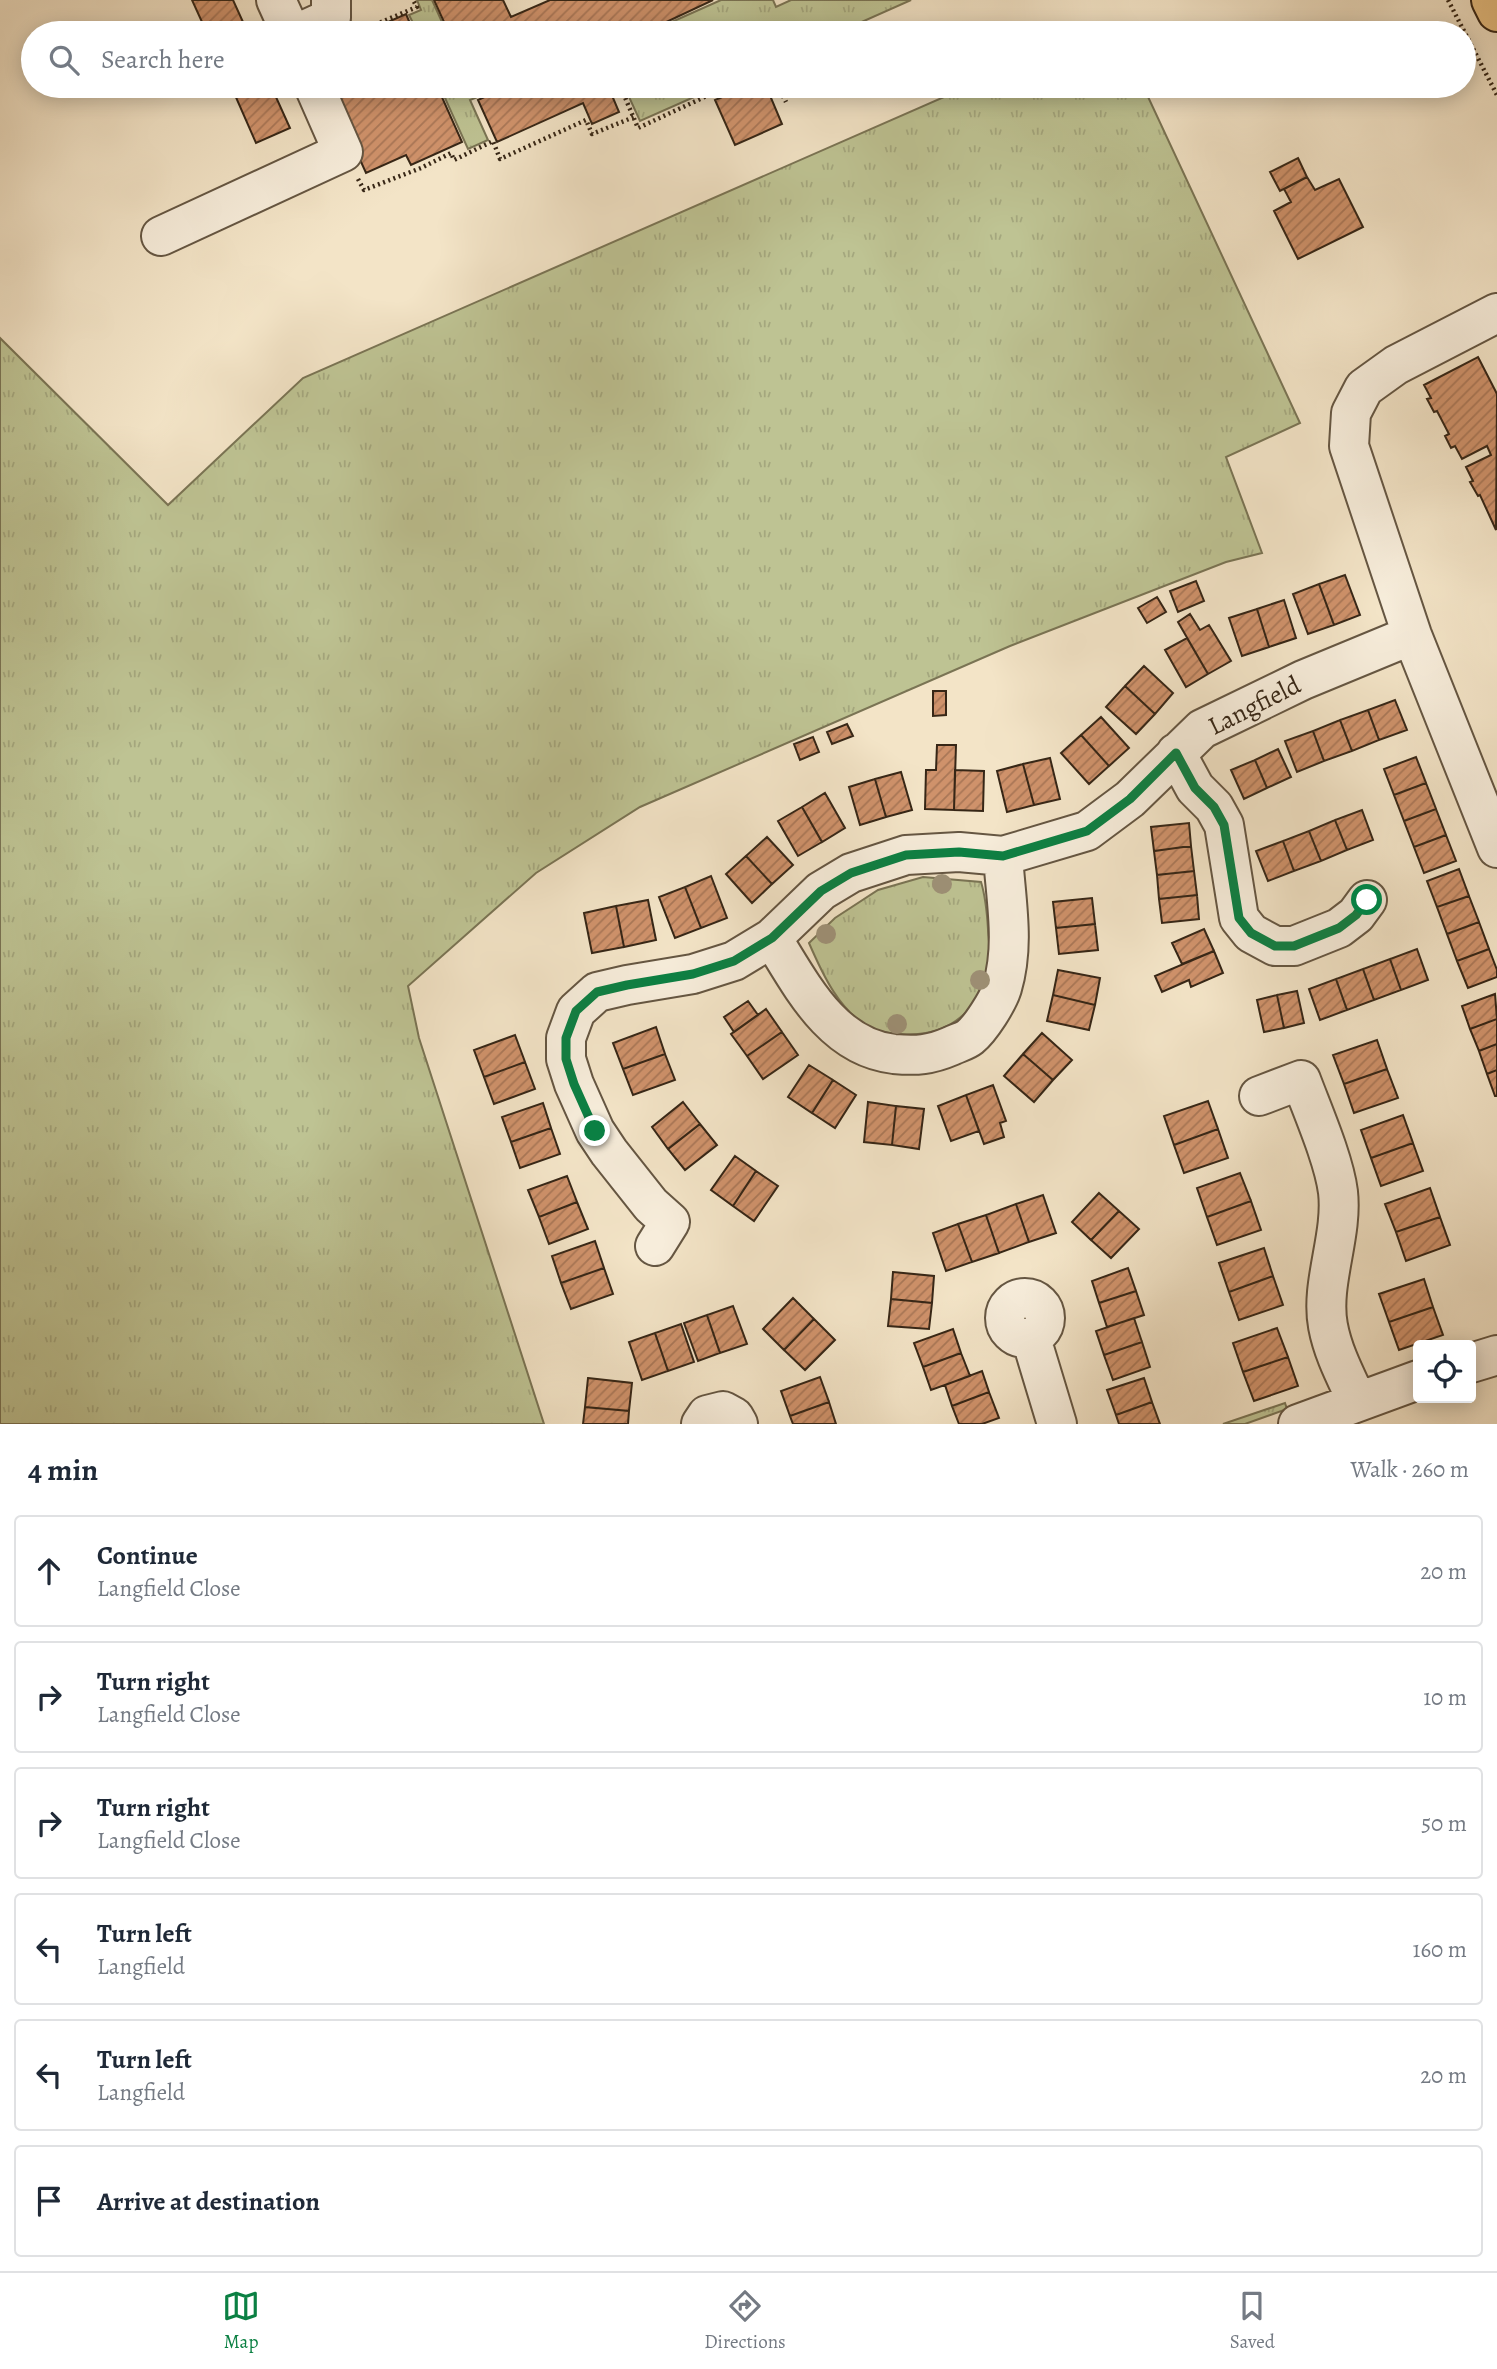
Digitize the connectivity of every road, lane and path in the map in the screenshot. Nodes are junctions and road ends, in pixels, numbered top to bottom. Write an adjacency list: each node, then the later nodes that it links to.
1 (276, 0): 6 (street)
2 (413, 0): 7 (path)
3 (1448, 0): 8 (path)
4 (1491, 0): 5 (main road)
5 (1497, 12)
6 (286, 21)
7 (384, 21)
8 (1459, 21)
9 (1476, 54): 10 (path)
10 (1497, 95)
11 (319, 98): 17 (street)
12 (625, 98): 16 (path)
13 (702, 98): 16 (path)
14 (784, 98): 15 (path)
15 (786, 102)
16 (634, 117): 17 (path)
17 (343, 152): 18 (street)
18 (161, 236)
19 (1497, 313): 20 (street)
20 (1412, 635): 21 (street, Langfield); 22 (street)
21 (1176, 753): 23 (street, Langfield); 24 (street)
22 (1497, 848)
23 (1003, 856): 25 (street, Langfield); 25 (street)
24 (1367, 900)
25 (772, 938): 27 (street, Langfield)
26 (1258, 1096): 32 (street)
27 (655, 1246)
28 (1031, 1338): 35 (street)
29 (1497, 1355): 30 (street)
30 (1476, 1361)
31 (1413, 1382): 32 (street)
32 (1357, 1401): 36 (street)
33 (701, 1424): 34 (street)
34 (738, 1424)
35 (1057, 1424)
36 (1297, 1424)

